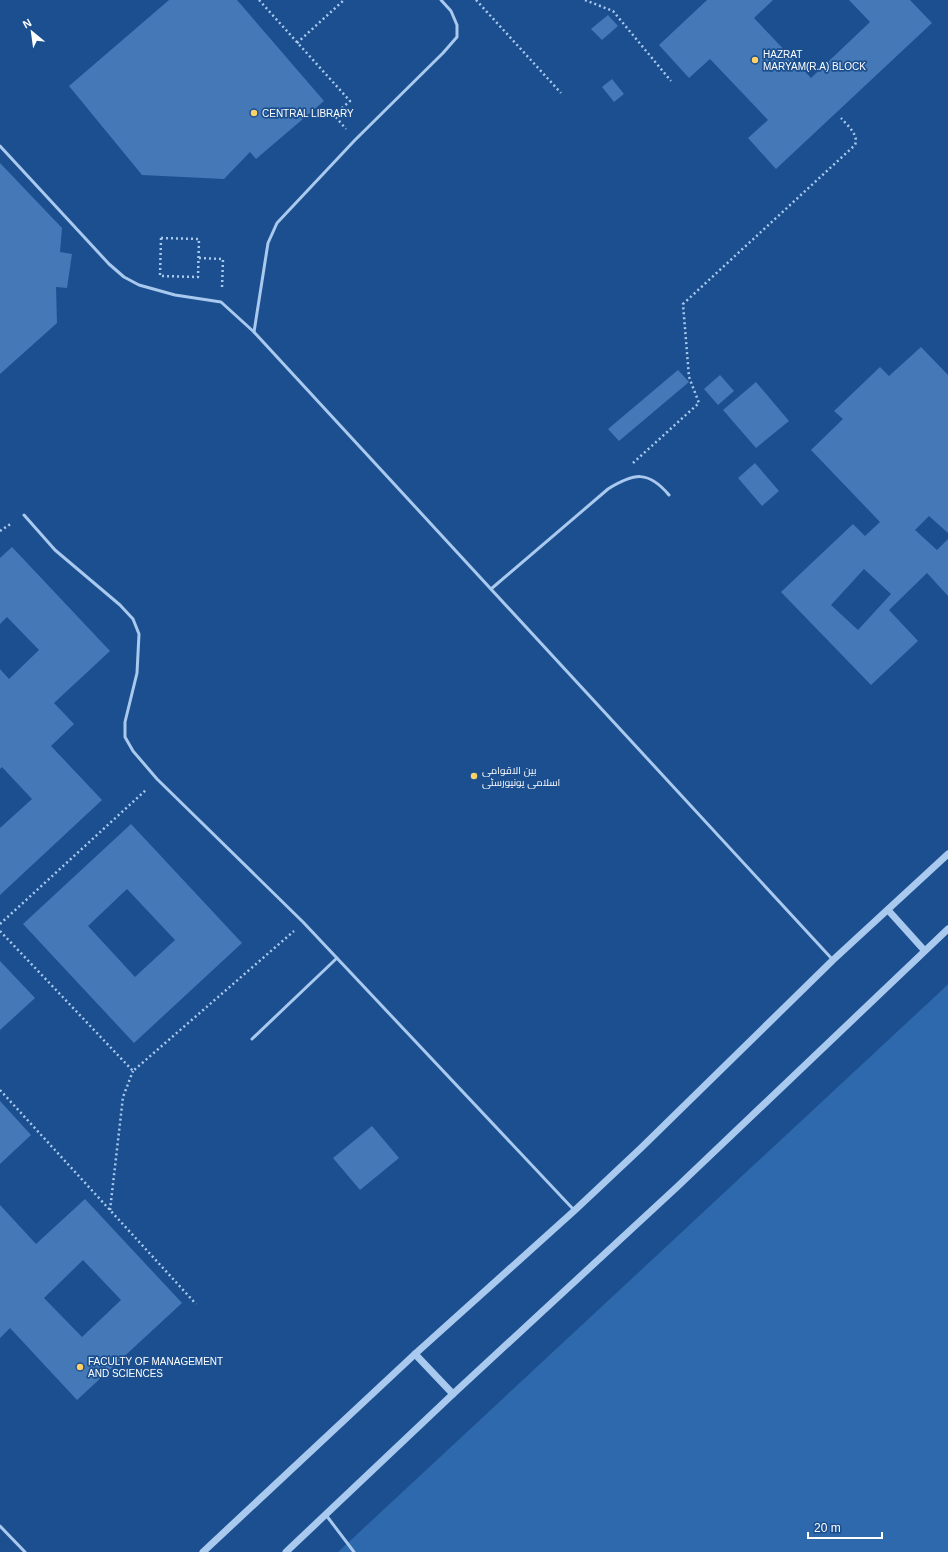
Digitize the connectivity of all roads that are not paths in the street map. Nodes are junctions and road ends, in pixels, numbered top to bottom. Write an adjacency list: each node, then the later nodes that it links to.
1 (441, 0): 3 (lane)
2 (0, 146): 3 (lane)
3 (254, 332): 6 (lane)
4 (669, 495): 6 (lane)
5 (24, 516): 11 (lane)
6 (491, 589): 12 (lane)
7 (948, 854): 8 (street)
8 (888, 910): 10 (street); 12 (street)
9 (948, 928): 10 (street)
10 (924, 950): 16 (street)
11 (337, 958): 13 (lane); 14 (lane)
12 (833, 960): 14 (street)
13 (252, 1039)
14 (574, 1211): 15 (street)
15 (415, 1354): 16 (street); 20 (street)
16 (453, 1394): 17 (street)
17 (326, 1515): 21 (street); 22 (lane)
18 (0, 1526): 19 (lane)
19 (25, 1552)
20 (203, 1552)
21 (286, 1552)
22 (354, 1552)

